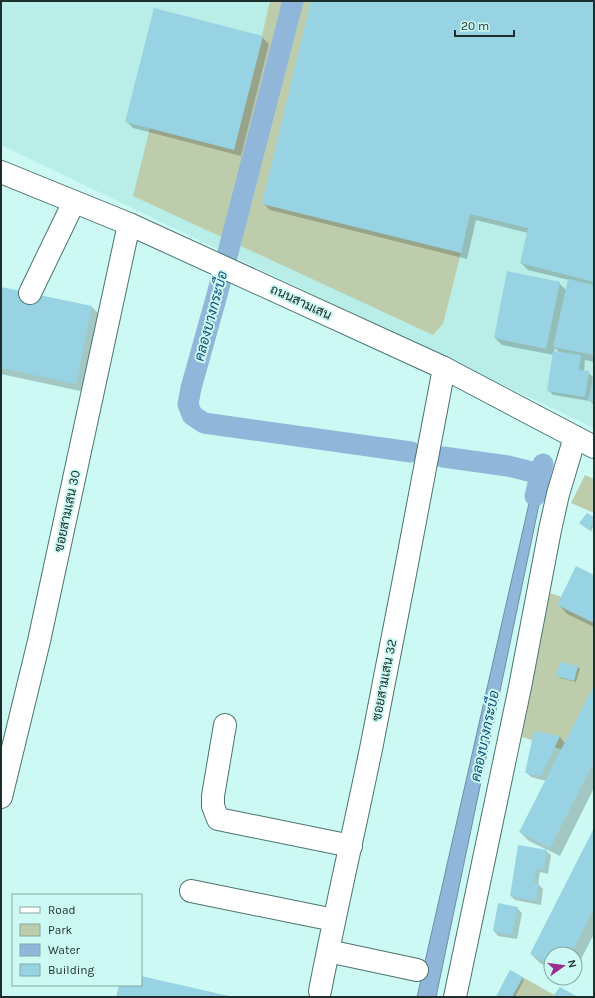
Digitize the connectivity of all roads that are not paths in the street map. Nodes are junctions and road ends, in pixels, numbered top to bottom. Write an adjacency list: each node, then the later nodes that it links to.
1 (1, 172): 2 (street, ถนนสามเสน)
2 (74, 202): 3 (street, ถนนสามเสน); 4 (street)
3 (129, 224): 5 (street, ถนนสามเสน); 9 (street, ซอยสามเสน 30)
4 (30, 293)
5 (444, 368): 6 (street, ถนนสามเสน); 10 (street, ซอยสามเสน 32)
6 (575, 437): 7 (street, ถนนสามเสน); 16 (street)
7 (594, 447)
8 (225, 725): 10 (street)
9 (1, 797)
10 (351, 846): 12 (street, ซอยสามเสน 32)
11 (191, 891): 12 (street)
12 (334, 920): 13 (street, ซอยสามเสน 32)
13 (328, 951): 14 (street); 15 (street, ซอยสามเสน 32)
14 (417, 970)
15 (320, 991)
16 (455, 997)

